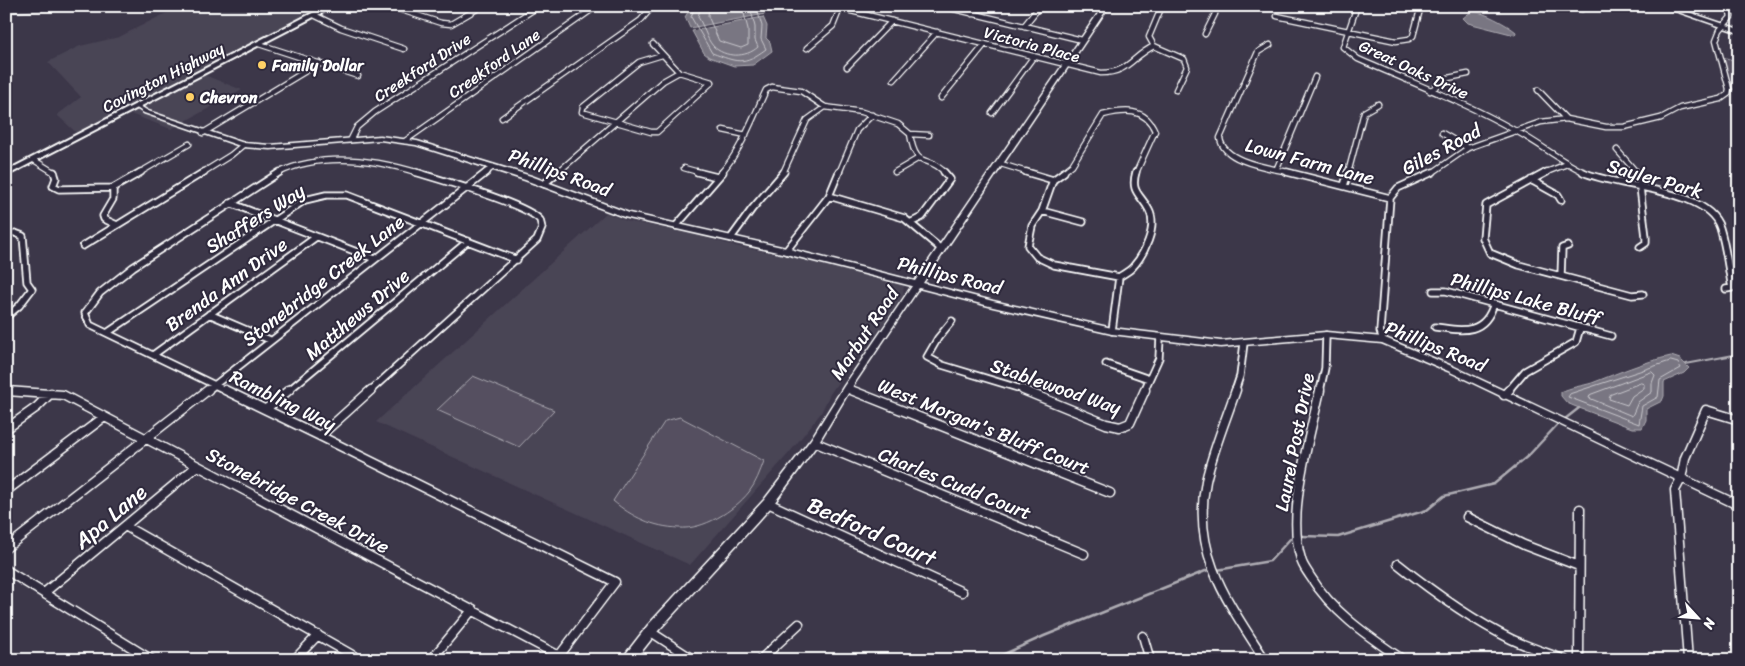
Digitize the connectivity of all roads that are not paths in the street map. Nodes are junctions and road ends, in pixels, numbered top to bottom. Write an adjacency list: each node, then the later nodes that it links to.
1 (332, 6): 21 (main road, Covington Highway)
2 (390, 6): 3 (street)
3 (482, 6)
4 (539, 6): 67 (street, Creekford Drive)
5 (597, 6): 68 (street, Creekford Lane)
6 (653, 6): 57 (street)
7 (942, 6): 20 (street)
8 (978, 6): 20 (street)
9 (1106, 6): 30 (street, Marbut Road)
10 (1162, 6): 35 (street)
11 (1216, 6): 29 (street)
12 (1357, 6): 28 (street, Great Oaks Drive)
13 (1422, 6): 28 (street)
14 (1571, 6): 18 (street)
15 (1664, 6): 25 (street)
16 (1729, 6): 25 (street, Giles Road)
17 (840, 7): 23 (street, Victoria Place); 36 (street)
18 (1582, 9)
19 (1036, 12): 24 (street)
20 (972, 14): 24 (street)
21 (314, 15): 31 (main road, Covington Highway); 37 (street)
22 (1277, 16): 28 (street)
23 (892, 21): 27 (street, Victoria Place); 42 (street)
24 (1024, 26): 30 (street)
25 (1724, 26): 26 (street); 58 (street, Giles Road)
26 (1739, 31)
27 (938, 32): 33 (street, Victoria Place); 47 (street)
28 (1348, 32): 50 (street, Great Oaks Drive)
29 (1205, 34)
30 (1082, 40): 41 (street, Marbut Road)
31 (259, 44): 40 (street); 54 (main road, Covington Highway)
32 (652, 44): 38 (street)
33 (985, 44): 39 (street, Victoria Place); 51 (street)
34 (1270, 45): 79 (street, Lown Farm Lane)
35 (1154, 46): 41 (street, Victoria Place); 48 (street)
36 (807, 48)
37 (404, 49)
38 (662, 55): 43 (street); 59 (street)
39 (1034, 56): 41 (street, Victoria Place); 55 (street)
40 (318, 64): 45 (street); 62 (street)
41 (1065, 65): 75 (street, Marbut Road)
42 (847, 68)
43 (679, 72): 59 (street); 59 (street)
44 (1468, 74): 50 (street)
45 (358, 76)
46 (1315, 77): 79 (street)
47 (894, 80)
48 (1176, 90)
49 (1538, 90): 58 (street)
50 (1430, 91): 61 (street, Great Oaks Drive)
51 (941, 98)
52 (1378, 104): 86 (street)
53 (824, 106): 56 (street); 65 (street); 103 (street)
54 (138, 107): 62 (street, Phillips Road); 74 (main road, Covington Highway)
55 (992, 113)
56 (872, 115): 63 (street); 90 (street)
57 (502, 118)
58 (1566, 119): 61 (street, Giles Road)
59 (616, 122): 85 (street)
60 (723, 130): 65 (street)
61 (1514, 130): 71 (street, Giles Road); 76 (street, Sayler Park)
62 (203, 133): 70 (street, Phillips Road)
63 (910, 134): 66 (street); 73 (street)
64 (1442, 134): 71 (street)
65 (746, 135): 82 (street)
66 (929, 135)
67 (351, 139): 68 (street, Phillips Road); 70 (street, Phillips Road)
68 (405, 141): 77 (street, Phillips Road)
69 (189, 144): 88 (street)
70 (242, 145): 99 (street)
71 (1468, 148): 91 (street, Giles Road)
72 (1617, 150): 87 (street)
73 (919, 158): 80 (street); 98 (street)
74 (34, 160): 81 (main road, Covington Highway); 88 (street)
75 (1000, 164): 83 (street); 108 (street, Marbut Road)
76 (1567, 164): 84 (street); 87 (street, Sayler Park)
77 (493, 167): 85 (street, Phillips Road); 89 (street, Stonebridge Creek Lane)
78 (684, 168): 82 (street)
79 (1277, 168): 86 (street, Lown Farm Lane)
80 (895, 172)
81 (6, 174)
82 (717, 178): 100 (street)
83 (1053, 180): 94 (street); 113 (street)
84 (1531, 180): 92 (street); 112 (street)
85 (544, 184): 100 (street, Phillips Road)
86 (1344, 186): 91 (street, Lown Farm Lane)
87 (1640, 187): 107 (street); 115 (street, Sayler Park)
88 (113, 188): 99 (street)
89 (465, 188): 93 (street, Rambling Way); 97 (street, Stonebridge Creek Lane); 111 (street)
90 (829, 196): 98 (street); 109 (street)
91 (1390, 198): 130 (street, Giles Road)
92 (1561, 200)
93 (230, 203): 95 (street); 125 (street, Rambling Way)
94 (1042, 211): 96 (street); 113 (street)
95 (273, 221): 97 (street, Shaffers Way); 102 (street); 125 (street, Shaffers Way)
96 (1083, 222)
97 (421, 223): 104 (street, Shaffers Way); 110 (street, Stonebridge Creek Lane)
98 (910, 223): 108 (street)
99 (117, 225): 105 (street)
100 (676, 226): 103 (street, Phillips Road)
101 (15, 233): 120 (street)
102 (316, 237): 110 (street); 119 (street, Brenda Ann Drive)
103 (731, 238): 109 (street, Phillips Road)
104 (468, 241): 111 (street, Shaffers Way); 140 (street, Matthews Drive)
105 (84, 246)
106 (1568, 246): 112 (street)
107 (1640, 247)
108 (941, 249): 114 (street, Marbut Road)
109 (786, 251): 114 (street, Phillips Road)
110 (375, 259): 129 (street, Stonebridge Creek Lane)
111 (517, 260): 144 (street)
112 (1561, 276): 117 (street)
113 (1119, 277): 124 (street)
114 (918, 284): 124 (street, Phillips Road); 136 (street, Marbut Road)
115 (1726, 289)
116 (1433, 291): 118 (street, Phillips Lake Bluff)
117 (1643, 294)
118 (1494, 303): 122 (street); 123 (street, Phillips Lake Bluff)
119 (209, 314): 129 (street); 132 (street, Brenda Ann Drive)
120 (6, 317)
121 (952, 321): 134 (street, Stablewood Way)
122 (1435, 327)
123 (1580, 328): 127 (street, Phillips Lake Bluff); 139 (street)
124 (1112, 331): 128 (street, Phillips Road)
125 (107, 333): 132 (street, Rambling Way)
126 (1326, 334): 130 (street, Phillips Road); 131 (street, Phillips Road); 178 (street, Laurel Post Drive)
127 (1611, 336)
128 (1160, 338): 131 (street, Phillips Road); 134 (street, Stablewood Way)
129 (270, 340): 135 (street, Stonebridge Creek Lane)
130 (1383, 340): 139 (street, Phillips Road)
131 (1244, 343): 177 (street)
132 (153, 355): 135 (street, Rambling Way)
133 (1106, 364): 134 (street)
134 (1149, 379)
135 (214, 384): 140 (street, Rambling Way); 145 (street, Stonebridge Creek Lane)
136 (847, 388): 146 (street, Marbut Road); 150 (street, West Morgan's Bluff Court)
137 (8, 391): 138 (street, Stonebridge Creek Drive)
138 (51, 393): 141 (street, Stonebridge Creek Drive); 143 (street)
139 (1504, 395): 148 (street, Phillips Road)
140 (266, 409): 144 (street, Rambling Way)
141 (104, 418): 145 (street, Stonebridge Creek Drive); 149 (street)
142 (1739, 420): 148 (street)
143 (6, 429)
144 (320, 436): 168 (street, Rambling Way)
145 (145, 439): 147 (street, Stonebridge Creek Drive); 156 (street, Stonebridge Creek Lane)
146 (814, 442): 151 (street, Marbut Road); 157 (street, Charles Cudd Court)
147 (197, 466): 155 (street, Apa Lane); 163 (street, Stonebridge Creek Drive)
148 (1681, 479): 152 (street, Phillips Road); 181 (street)
149 (6, 491)
150 (1110, 493)
151 (768, 503): 161 (street, Bedford Court); 165 (street, Marbut Road)
152 (1739, 506)
153 (1580, 509): 159 (street)
154 (1467, 517): 159 (street)
155 (125, 526): 162 (street, Apa Lane); 166 (street)
156 (6, 548)
157 (1084, 554)
158 (1398, 564): 179 (street)
159 (1579, 566): 180 (street)
160 (6, 570): 162 (street)
161 (962, 592)
162 (44, 594): 169 (street)
163 (473, 610): 168 (street, Stonebridge Creek Drive); 172 (street)
164 (799, 624): 175 (street)
165 (651, 632): 173 (street, Marbut Road); 174 (street)
166 (318, 635): 170 (street); 171 (street)
167 (1143, 636): 176 (street)
168 (561, 658)
169 (152, 660)
170 (294, 660)
171 (361, 660)
172 (431, 660)
173 (627, 660)
174 (694, 660)
175 (760, 660)
176 (1150, 660)
177 (1265, 660)
178 (1402, 660)
179 (1565, 660)
180 (1580, 660)
181 (1688, 660)

